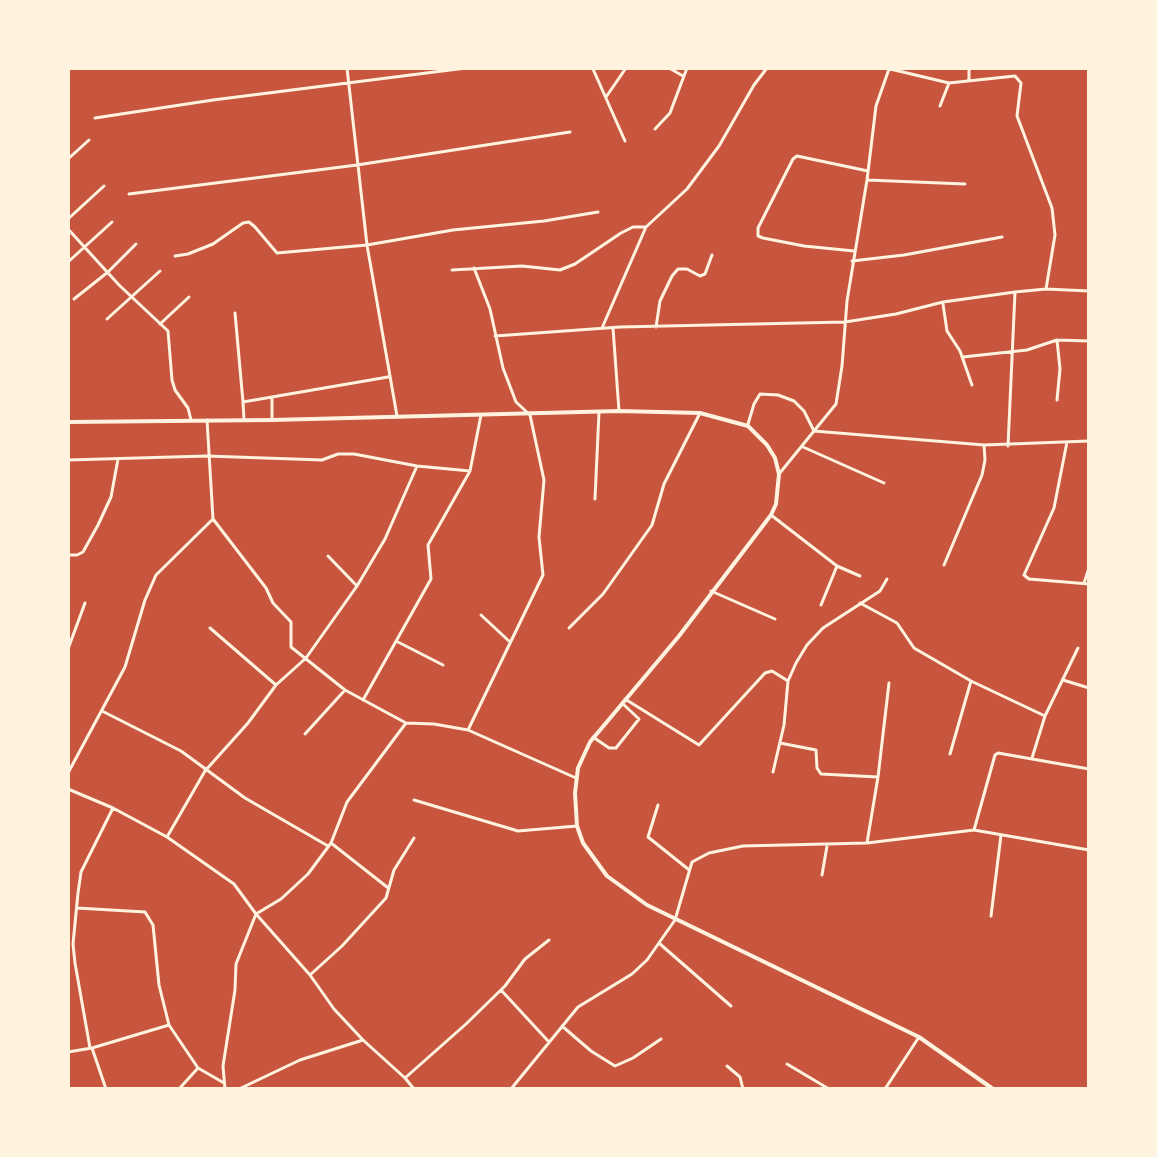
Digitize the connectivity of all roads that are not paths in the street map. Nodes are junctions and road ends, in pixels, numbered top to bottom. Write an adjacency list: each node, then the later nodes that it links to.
1 (347, 68): 12 (street)
2 (466, 68): 12 (street)
3 (626, 68): 14 (street)
4 (669, 68): 10 (street)
5 (687, 68): 10 (street)
6 (767, 68): 31 (street)
7 (888, 68): 13 (street); 23 (street)
8 (969, 68): 11 (street)
9 (593, 69): 14 (street)
10 (683, 76): 17 (street)
11 (969, 81): 13 (street); 46 (street)
12 (348, 83): 16 (street); 22 (street)
13 (949, 83): 15 (street)
14 (606, 97): 20 (street)
15 (940, 106)
16 (95, 118)
17 (655, 129)
18 (570, 132): 22 (street)
19 (89, 140): 21 (street)
20 (625, 141)
21 (68, 159)
22 (357, 165): 27 (street); 35 (street)
23 (868, 171): 24 (street); 37 (street)
24 (867, 180): 25 (street); 37 (street)
25 (965, 184)
26 (104, 186): 29 (street)
27 (129, 194)
28 (598, 212): 35 (street)
29 (68, 219)
30 (112, 222): 36 (street)
31 (646, 227): 42 (street); 58 (street)
32 (68, 229): 36 (street)
33 (1002, 237): 40 (street)
34 (136, 244): 45 (street)
35 (367, 245): 39 (street); 65 (street)
36 (85, 248): 41 (street); 45 (street)
37 (854, 251): 40 (street)
38 (712, 255): 57 (street)
39 (175, 256)
40 (852, 261): 55 (street)
41 (68, 262)
42 (474, 268): 43 (street); 60 (street)
43 (452, 270)
44 (160, 271): 49 (street)
45 (108, 272): 49 (street); 51 (street)
46 (1046, 289): 47 (street); 48 (street)
47 (1089, 291)
48 (1015, 292): 52 (street); 63 (street)
49 (131, 297): 54 (street); 56 (street)
50 (189, 297): 56 (street)
51 (74, 299)
52 (943, 302): 55 (street); 64 (street)
53 (235, 313): 69 (street)
54 (107, 319)
55 (845, 322): 57 (street); 82 (street)
56 (160, 324): 76 (street)
57 (656, 327): 59 (street)
58 (602, 328): 59 (street); 60 (street)
59 (613, 328): 70 (street)
60 (495, 336): 74 (street)
61 (1057, 340): 62 (street); 63 (street); 68 (street)
62 (1089, 341)
63 (1010, 352): 64 (street); 86 (street)
64 (963, 357): 66 (street)
65 (389, 376): 67 (street); 75 (street)
66 (972, 385)
67 (272, 397): 69 (street); 79 (street)
68 (1057, 400)
69 (243, 402): 78 (street)
70 (619, 411): 71 (main road); 72 (main road)
71 (599, 412): 74 (main road); 95 (street)
72 (700, 413): 81 (main road); 114 (street)
73 (481, 415): 74 (main road); 75 (main road); 92 (street)
74 (530, 415): 116 (street)
75 (397, 417): 79 (main road)
76 (191, 420): 77 (main road); 80 (main road)
77 (207, 420): 78 (main road); 88 (street)
78 (244, 420): 79 (main road)
79 (272, 420)
80 (68, 422)
81 (748, 426): 82 (street); 93 (main road)
82 (814, 431): 85 (street); 87 (street)
83 (1089, 441): 84 (street)
84 (1067, 442): 86 (street); 105 (street)
85 (984, 445): 86 (street); 100 (street)
86 (1008, 446)
87 (803, 447): 93 (street); 94 (street)
88 (207, 456): 89 (street); 91 (street); 97 (street)
89 (118, 459): 90 (street); 98 (street)
90 (68, 460)
91 (417, 466): 92 (street); 106 (street)
92 (470, 471): 115 (street)
93 (779, 474): 96 (main road)
94 (884, 483)
95 (595, 499)
96 (771, 515): 101 (street); 107 (main road)
97 (213, 519): 119 (street); 130 (street)
98 (68, 555)
99 (328, 556): 106 (street)
100 (944, 565)
101 (837, 566): 103 (street); 110 (street)
102 (1089, 568): 105 (street)
103 (860, 576)
104 (887, 579): 109 (street)
105 (1086, 583)
106 (357, 586): 119 (street)
107 (711, 591): 112 (street); 129 (main road)
108 (85, 603): 117 (street)
109 (860, 603): 122 (street); 123 (street)
110 (821, 605)
111 (481, 615): 116 (street)
112 (775, 619)
113 (210, 628): 125 (street)
114 (569, 628)
115 (396, 641): 120 (street); 128 (street)
116 (510, 642): 133 (street)
117 (69, 647)
118 (1078, 648): 121 (street)
119 (306, 658): 125 (street); 127 (street)
120 (443, 665)
121 (1063, 680): 126 (street); 131 (street)
122 (788, 681): 129 (street); 136 (street)
123 (971, 681): 131 (street); 137 (street)
124 (889, 683): 143 (street)
125 (276, 685): 140 (street)
126 (1089, 688)
127 (345, 690): 128 (street); 134 (street)
128 (363, 701): 132 (street)
129 (624, 701): 135 (main road); 135 (street)
130 (102, 711): 140 (street); 142 (street)
131 (1045, 716): 138 (street)
132 (406, 723): 133 (street); 155 (street)
133 (468, 730): 144 (street)
134 (305, 734)
135 (593, 737): 144 (main road)
136 (779, 743): 141 (street); 143 (street)
137 (950, 754)
138 (1032, 758): 139 (street); 150 (street)
139 (1089, 769)
140 (205, 771): 152 (street); 155 (street)
141 (773, 772)
142 (68, 773)
143 (878, 777): 154 (street)
144 (576, 778): 149 (main road)
145 (68, 789): 148 (street)
146 (414, 800): 149 (street)
147 (658, 805): 158 (street)
148 (113, 808): 152 (street); 161 (street)
149 (577, 826): 164 (main road)
150 (974, 830): 151 (street); 154 (street)
151 (1001, 835): 157 (street); 163 (street)
152 (167, 837): 162 (street)
153 (414, 838): 160 (street)
154 (867, 843): 156 (street)
155 (330, 845): 160 (street); 162 (street)
156 (827, 846): 158 (street); 159 (street)
157 (1089, 850)
158 (688, 869): 164 (street)
159 (822, 875)
160 (387, 887): 167 (street)
161 (77, 908): 170 (street); 176 (street)
162 (256, 914): 167 (street); 182 (street)
163 (991, 916)
164 (675, 920): 166 (street); 172 (main road)
165 (549, 940): 168 (street)
166 (660, 944): 169 (street); 171 (street)
167 (310, 975): 174 (street)
168 (501, 990): 175 (street); 181 (street)
169 (731, 1006)
170 (169, 1025): 176 (street); 180 (street)
171 (562, 1026): 173 (street); 175 (street)
172 (919, 1037): 183 (main road); 192 (street)
173 (661, 1039)
174 (363, 1040): 181 (street); 187 (street)
175 (549, 1042): 189 (street)
176 (91, 1048): 177 (street); 184 (street)
177 (68, 1052)
178 (787, 1064): 191 (street)
179 (727, 1066): 190 (street)
180 (198, 1068): 182 (street); 185 (street)
181 (405, 1078): 188 (street)
182 (224, 1083): 186 (street)
183 (986, 1087): 193 (main road)
184 (106, 1089)
185 (179, 1089)
186 (225, 1089)
187 (239, 1089)
188 (414, 1089)
189 (511, 1089)
190 (743, 1089)
191 (829, 1089)
192 (885, 1089)
193 (993, 1089)

